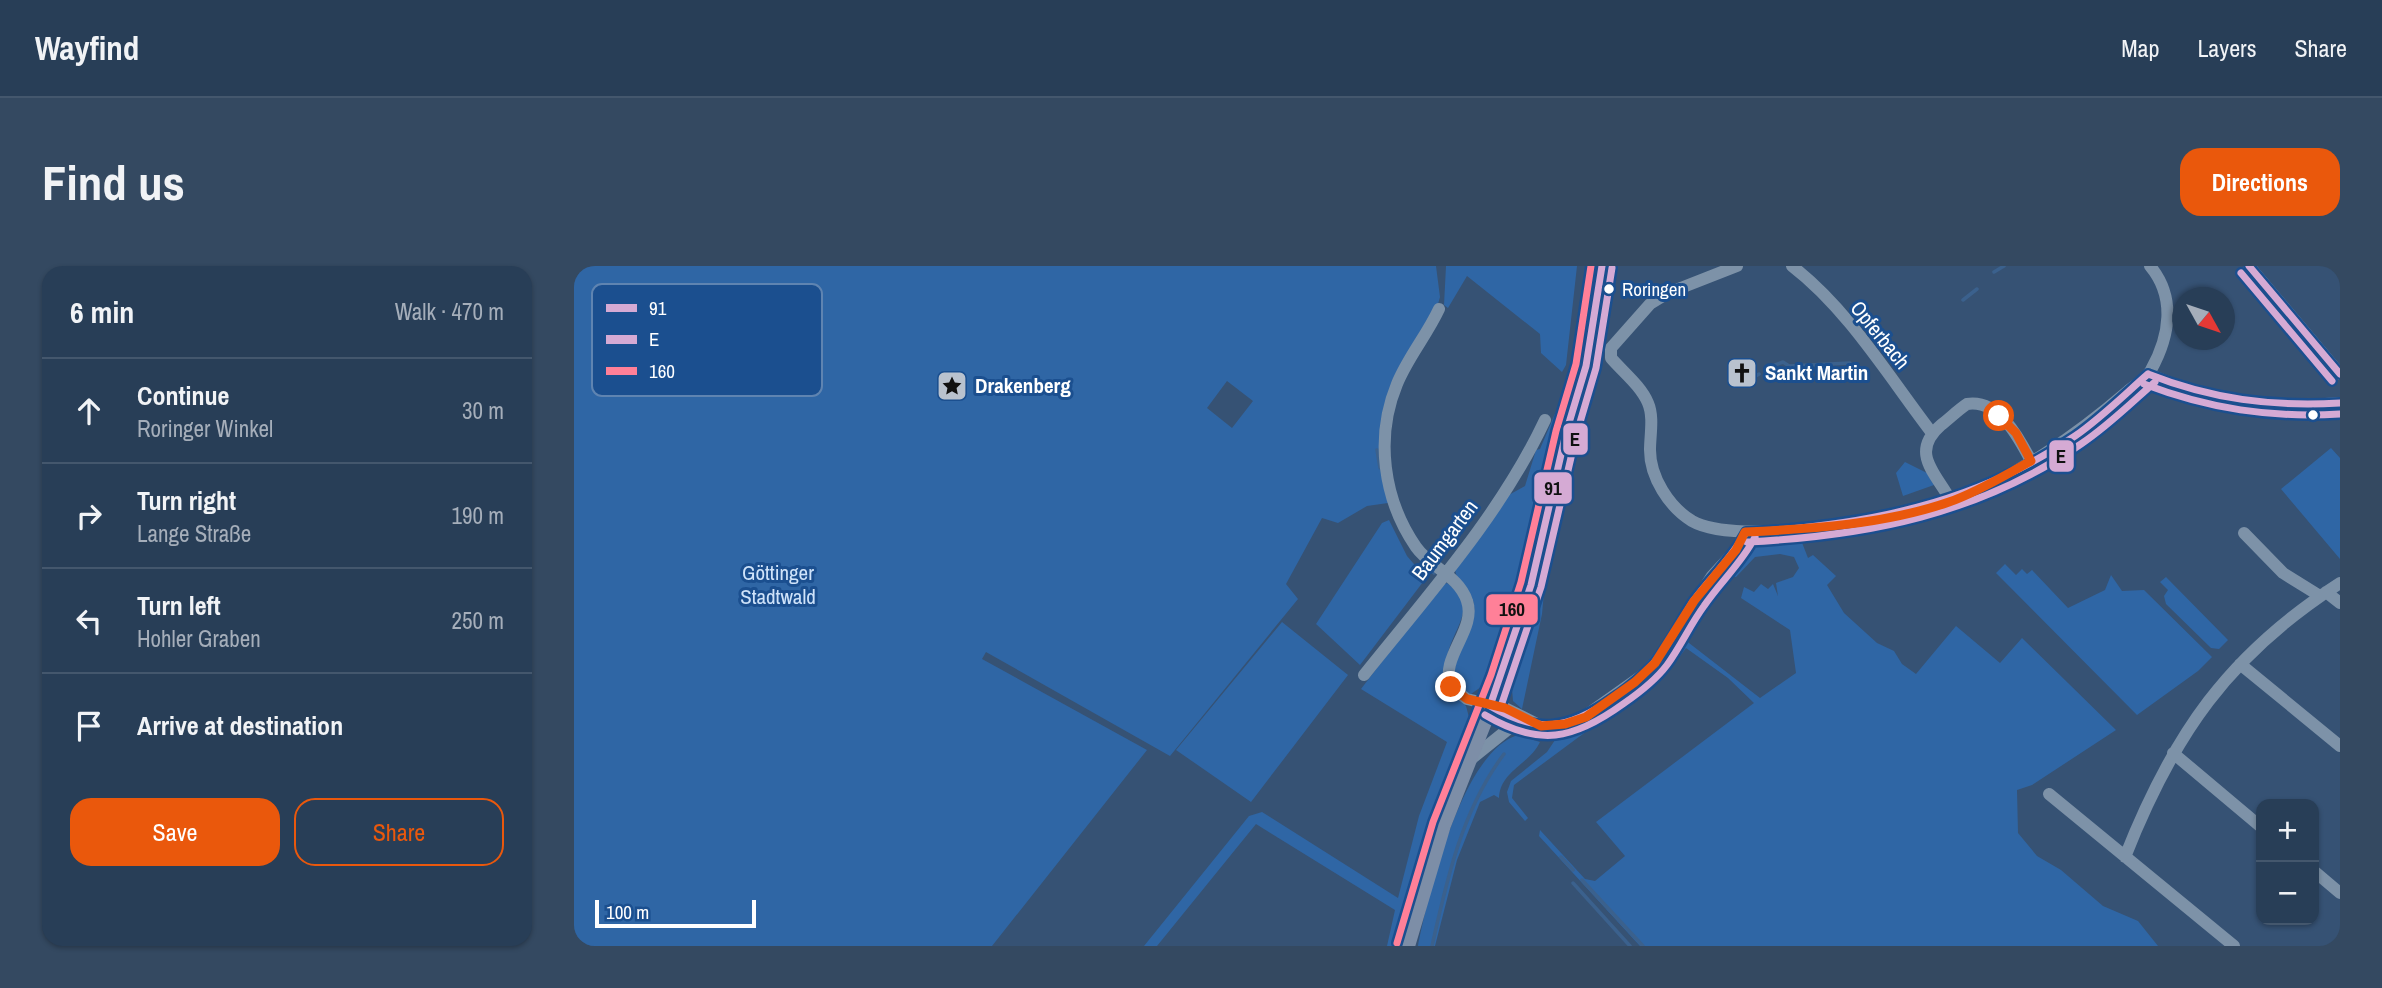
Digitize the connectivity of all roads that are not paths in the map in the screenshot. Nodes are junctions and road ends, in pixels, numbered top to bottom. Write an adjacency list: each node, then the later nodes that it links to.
1 (1602, 266): 22 (main road)
2 (1737, 266): 14 (street)
3 (1791, 266): 11 (street, Opferbach)
4 (2150, 266): 7 (street)
5 (2249, 266): 8 (street)
6 (1439, 309): 16 (street)
7 (2148, 374): 9 (street); 12 (street)
8 (2340, 374)
9 (2340, 403)
10 (1545, 420): 16 (street, Baumgarten)
11 (1933, 433): 12 (street); 13 (street)
12 (2031, 461): 13 (street)
13 (1951, 501): 14 (street)
14 (1745, 532): 24 (street)
15 (2244, 533): 18 (street)
16 (1445, 574): 21 (street, Baumgarten); 22 (street)
17 (2340, 583): 18 (street)
18 (2323, 594): 19 (street); 20 (street)
19 (2340, 603)
20 (2240, 664): 25 (street); 26 (street)
21 (1364, 675)
22 (1490, 706): 23 (street); 24 (street); 27 (main road)
23 (1517, 722): 24 (street); 27 (street)
24 (1541, 726)
25 (2340, 746)
26 (2173, 753): 29 (street); 30 (street)
27 (1466, 764): 33 (main road)
28 (2049, 794): 30 (street)
29 (2256, 823)
30 (2125, 857): 34 (street)
31 (2319, 875): 32 (street)
32 (2340, 893)
33 (1407, 946)
34 (2234, 946)

